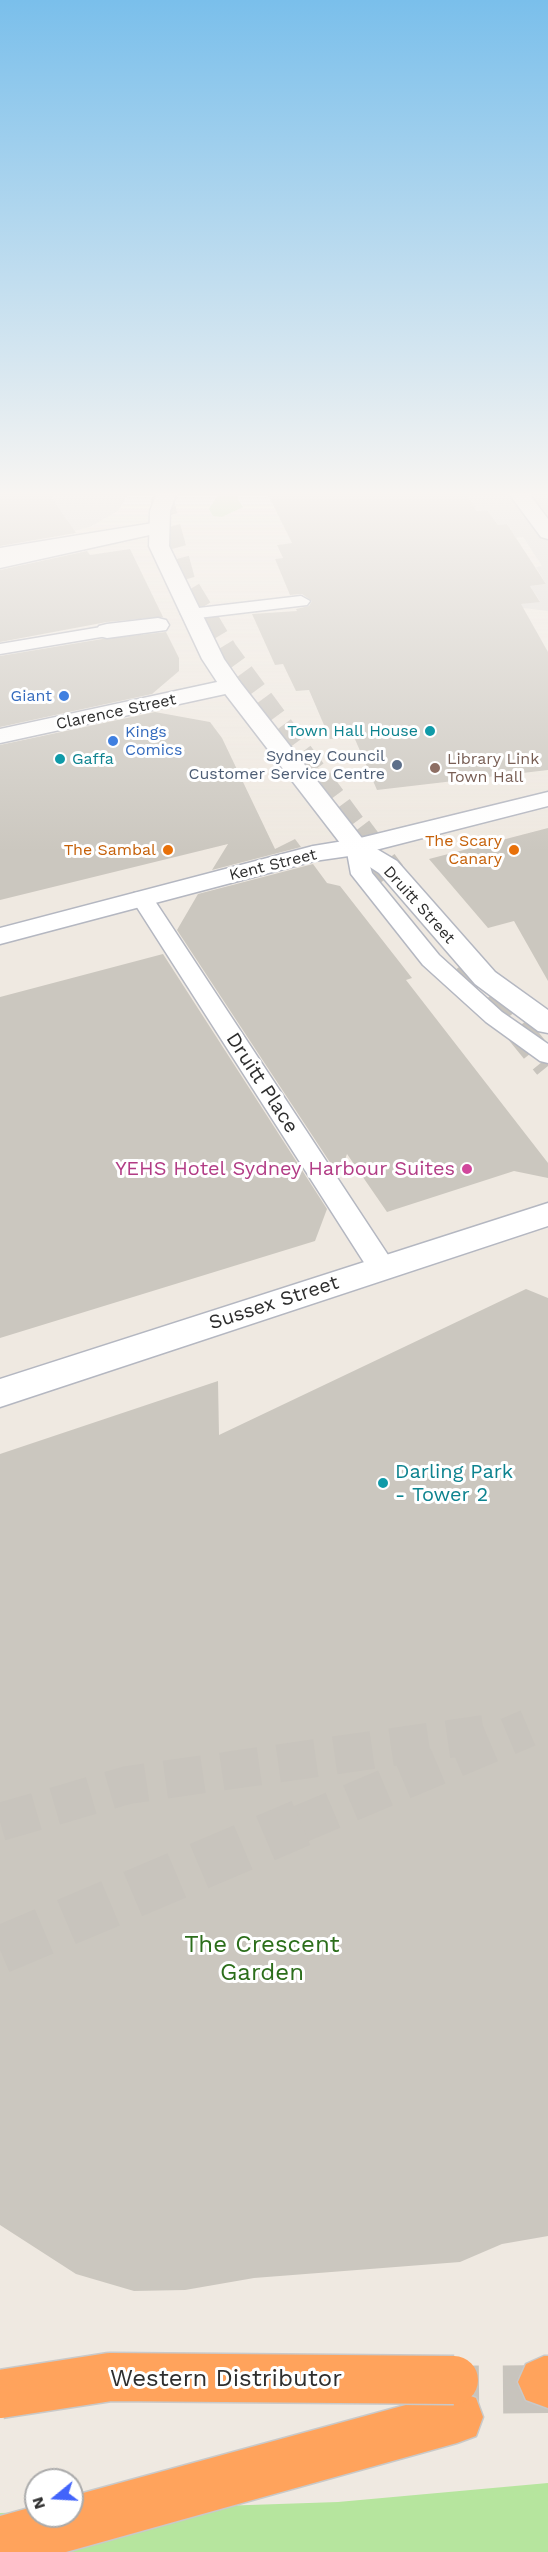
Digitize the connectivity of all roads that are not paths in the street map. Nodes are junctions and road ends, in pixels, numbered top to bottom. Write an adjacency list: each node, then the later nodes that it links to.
1 (190, 614): 5 (street, Druitt Street)
2 (158, 625): 3 (street)
3 (107, 631): 4 (lane)
4 (0, 649)
5 (231, 687): 6 (street, Clarence Street); 8 (street, Druitt Street)
6 (0, 736)
7 (548, 799): 8 (street, Kent Street)
8 (356, 847): 9 (street, Kent Street); 11 (street, Druitt Street); 12 (lane)
9 (142, 898): 10 (street, Kent Street); 14 (lane, Druitt Place)
10 (0, 936)
11 (548, 1024)
12 (548, 1055)
13 (548, 1214): 14 (street, Sussex Street)
14 (382, 1268): 15 (street, Sussex Street)
15 (0, 1393)
16 (0, 2394): 17 (highway, Western Distributor, bridge)
17 (0, 2543)

